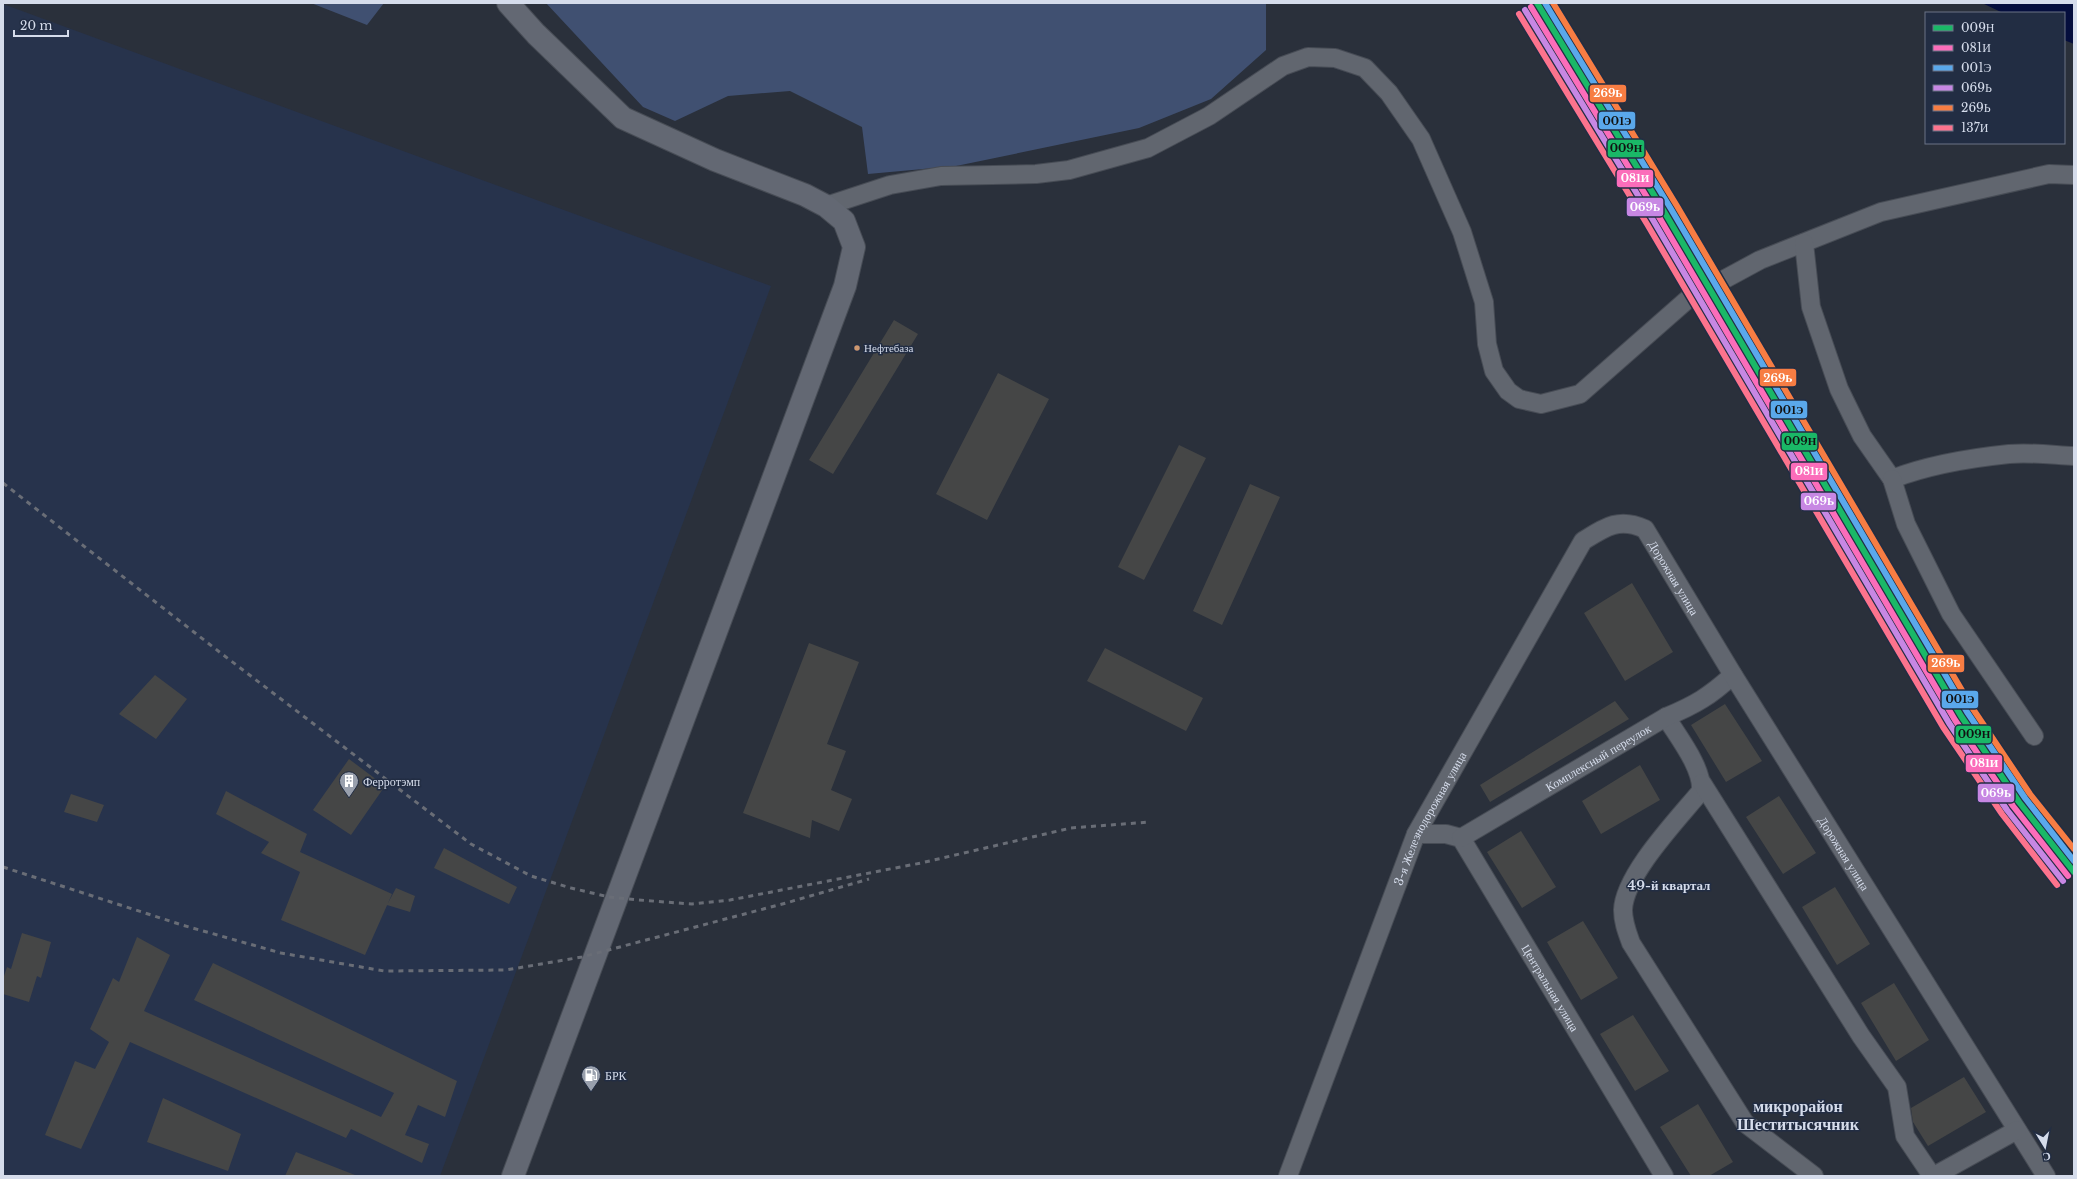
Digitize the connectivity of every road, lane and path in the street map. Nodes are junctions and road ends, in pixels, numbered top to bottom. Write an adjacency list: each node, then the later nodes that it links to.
1 (508, 3): 3 (street)
2 (2074, 175): 4 (street)
3 (826, 206): 4 (street); 15 (street)
4 (1804, 243): 6 (street)
5 (2074, 456): 6 (street)
6 (1892, 479): 10 (street)
7 (1645, 528): 8 (street, Дорожная улица); 12 (street, 3-я Железнодорожная улица)
8 (1733, 675): 9 (street, Комплексный переулок); 14 (street, Дорожная улица)
9 (1666, 717): 11 (street); 13 (street, Комплексный переулок)
10 (2034, 736)
11 (1702, 783): 18 (street); 19 (street)
12 (1416, 834): 13 (street); 16 (street, 3-я Железнодорожная улица)
13 (1461, 838): 17 (street, Центральная улица)
14 (2017, 1130): 19 (street); 20 (street, Дорожная улица)
15 (513, 1176)
16 (1288, 1176)
17 (1664, 1176)
18 (1814, 1176)
19 (1933, 1176)
20 (2046, 1176)

